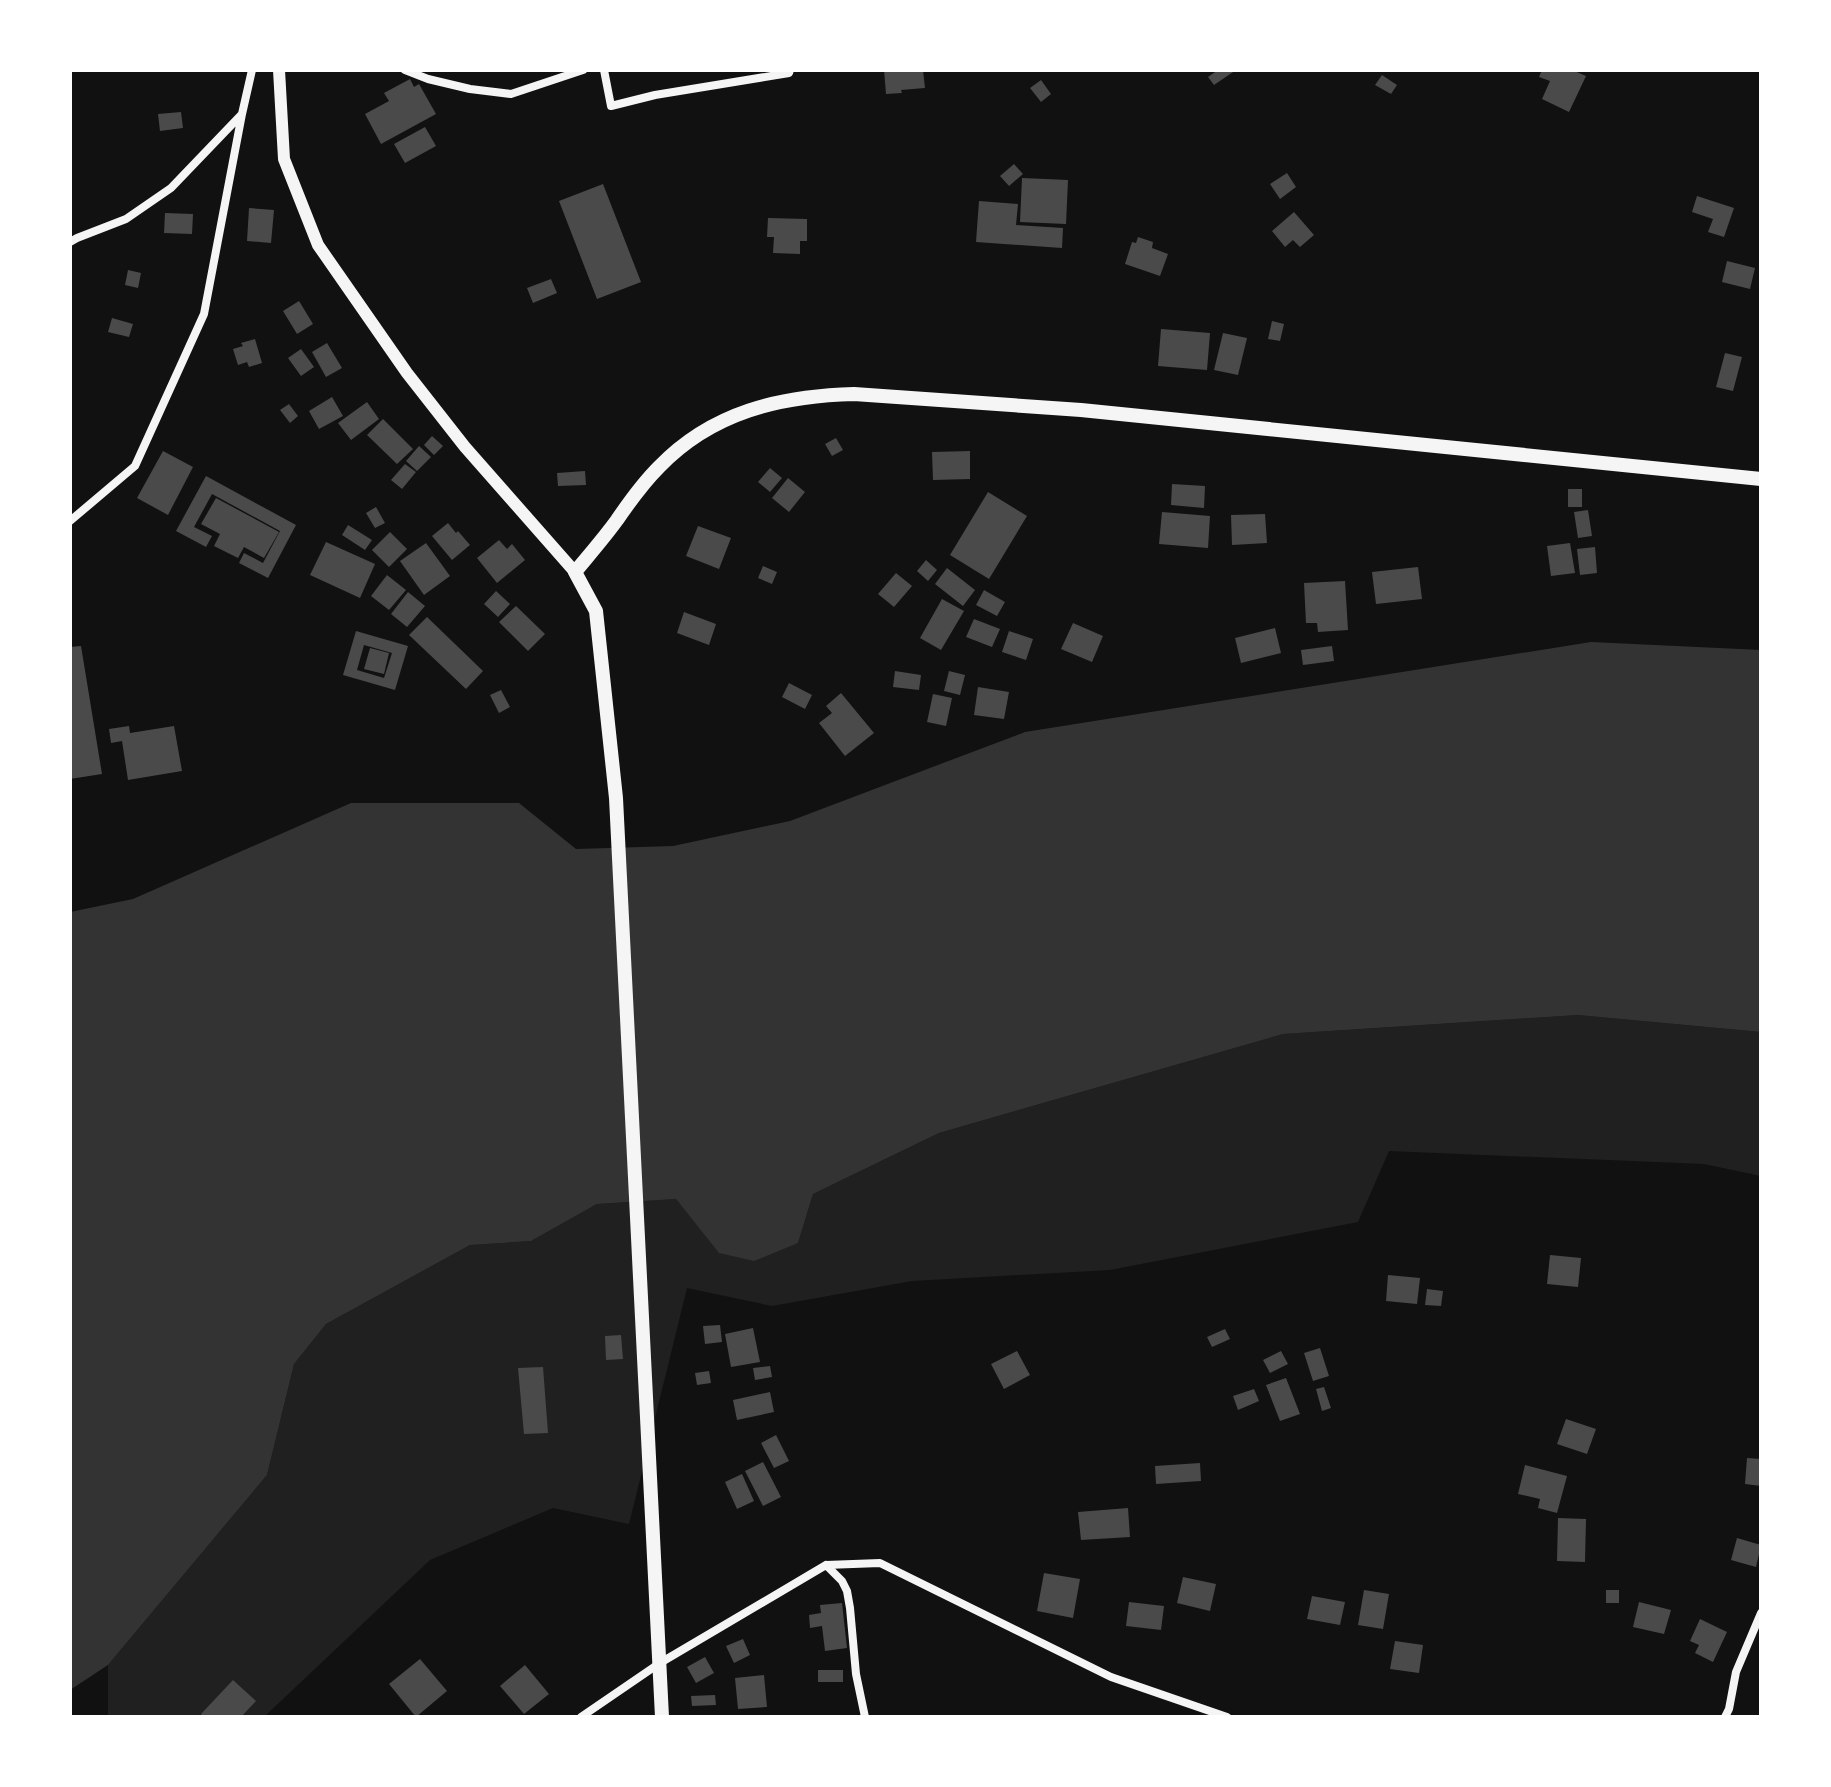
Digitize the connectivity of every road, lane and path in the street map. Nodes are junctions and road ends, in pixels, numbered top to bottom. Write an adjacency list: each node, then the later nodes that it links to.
1 (252, 70): 7 (street)
2 (279, 70): 11 (main road)
3 (405, 70): 4 (street)
4 (583, 70)
5 (604, 70): 6 (street)
6 (790, 70)
7 (242, 114): 8 (street); 10 (street)
8 (70, 242)
9 (1761, 479): 11 (highway)
10 (70, 521)
11 (575, 572): 14 (highway)
12 (826, 1565): 14 (street); 17 (street); 18 (street)
13 (1761, 1613): 19 (street)
14 (660, 1663): 15 (street); 16 (highway)
15 (581, 1717)
16 (662, 1717)
17 (865, 1717)
18 (1227, 1717)
19 (1725, 1717)

